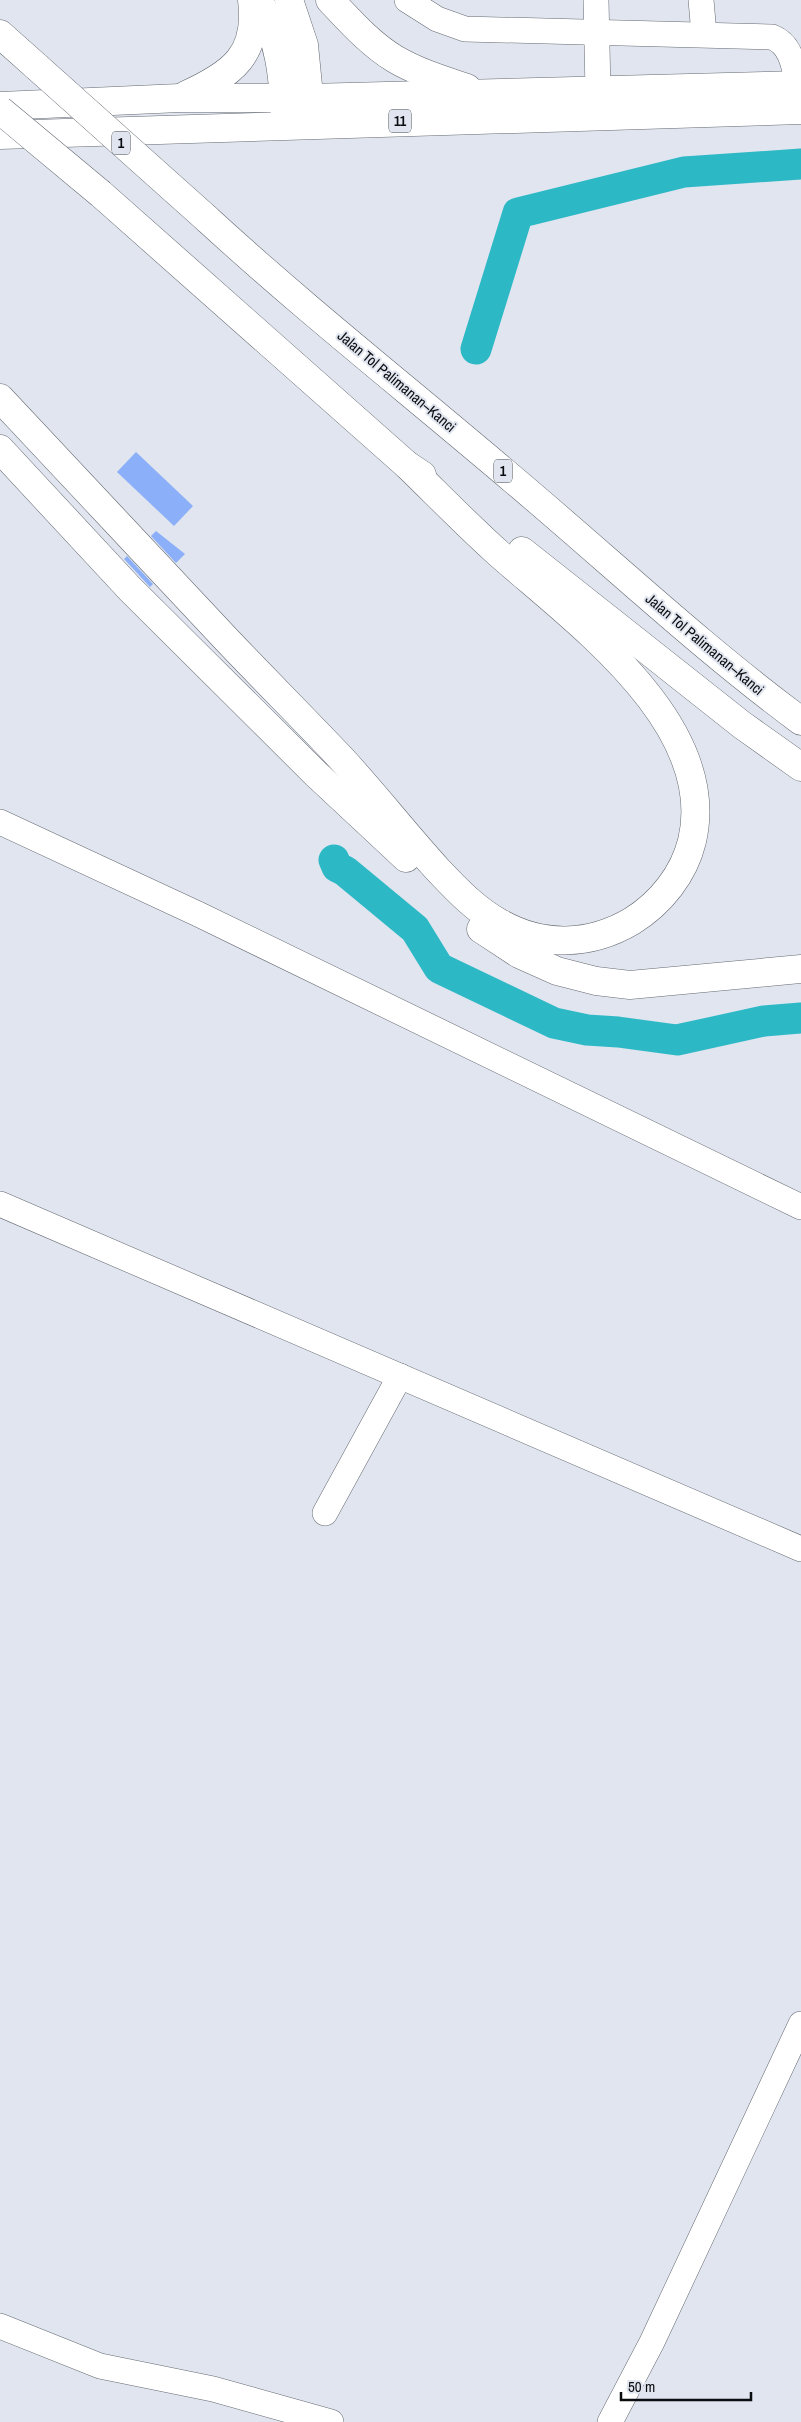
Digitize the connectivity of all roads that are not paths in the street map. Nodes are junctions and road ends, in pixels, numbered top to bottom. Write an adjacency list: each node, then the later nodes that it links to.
1 (252, 0): 14 (highway)
2 (259, 0): 16 (highway)
3 (289, 0): 16 (highway)
4 (330, 0): 13 (highway)
5 (407, 0): 8 (street)
6 (596, 0): 8 (street)
7 (701, 0): 10 (street)
8 (598, 32): 10 (street); 11 (street)
9 (0, 34): 22 (highway, Jalan Tol Palimanan–Kanci / 1, bridge)
10 (704, 34): 12 (street)
11 (598, 91): 12 (highway, 11); 13 (highway, 11)
12 (800, 93): 16 (highway, 11)
13 (486, 94): 16 (highway, 11)
14 (180, 98): 15 (highway, 11); 16 (highway, 11)
15 (0, 106)
16 (302, 107): 18 (highway)
17 (0, 110): 21 (highway, bridge)
18 (0, 135)
19 (0, 398): 21 (highway)
20 (0, 449): 25 (highway)
21 (407, 466): 23 (highway)
22 (801, 721)
23 (801, 767)
24 (0, 822): 27 (street)
25 (801, 969)
26 (0, 1204): 28 (street)
27 (801, 1207)
28 (400, 1376): 29 (street); 30 (street)
29 (325, 1513)
30 (801, 1548)
31 (801, 2024): 34 (street)
32 (0, 2326): 33 (street)
33 (331, 2422)
34 (610, 2422)

